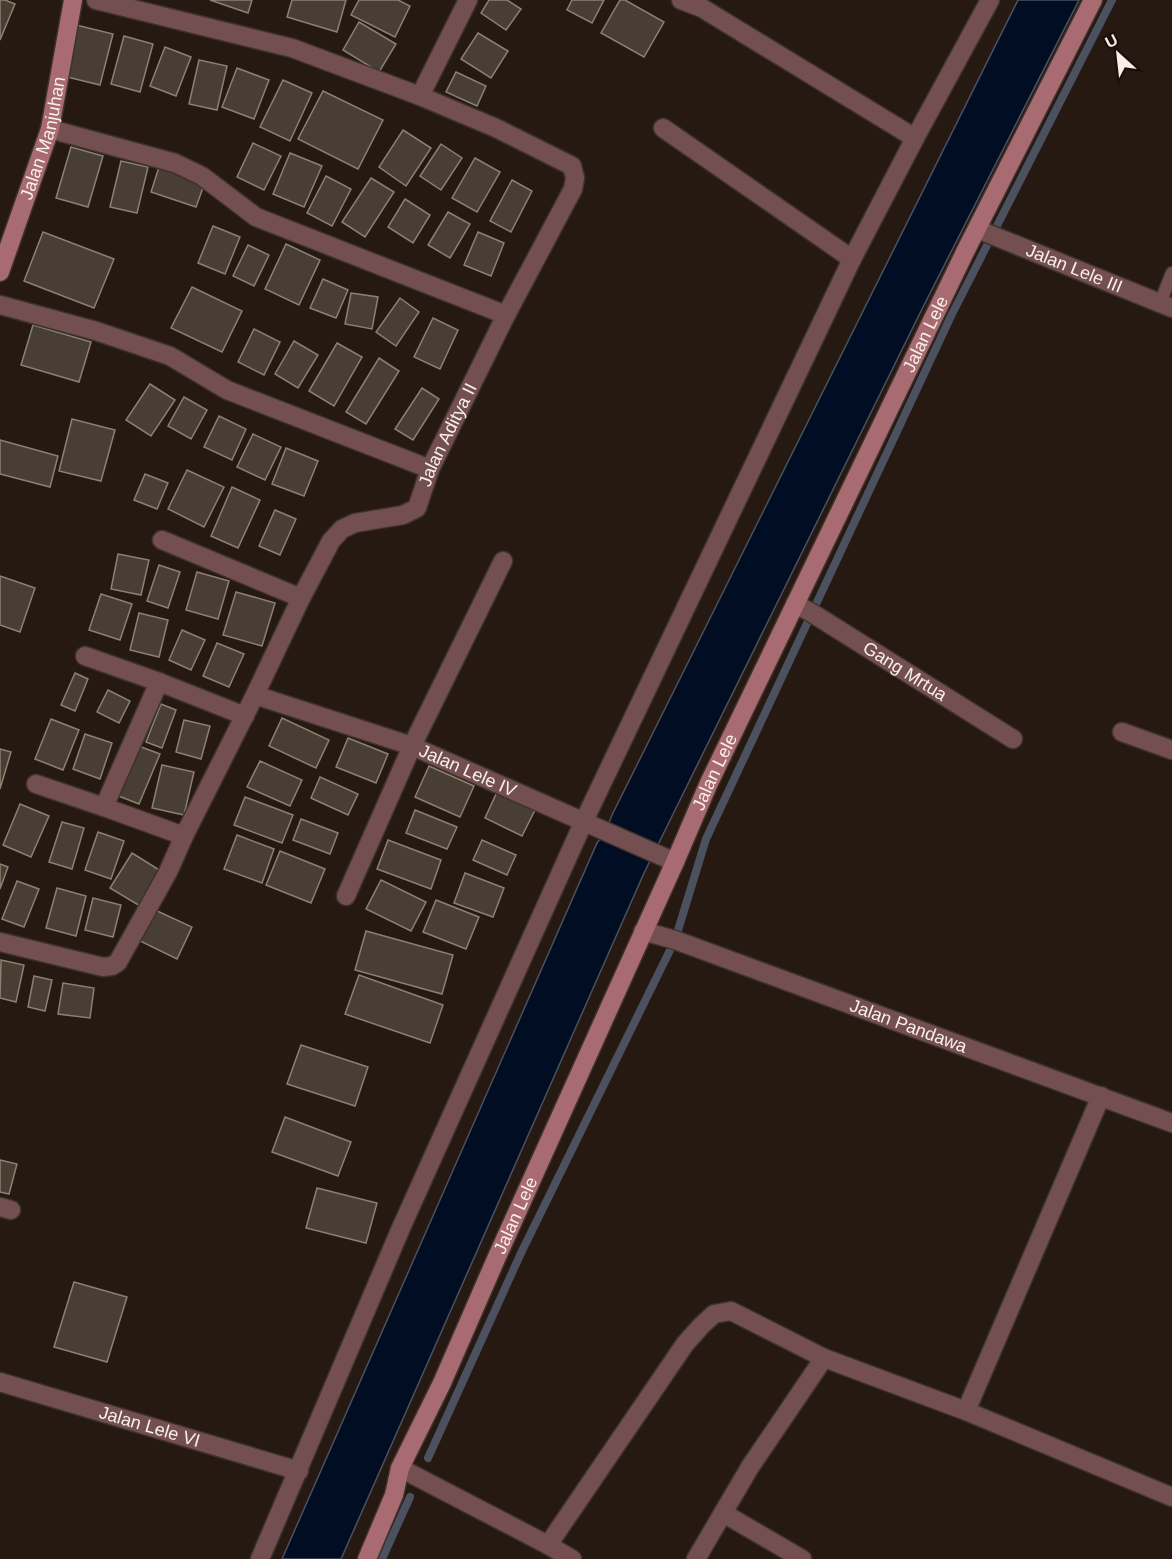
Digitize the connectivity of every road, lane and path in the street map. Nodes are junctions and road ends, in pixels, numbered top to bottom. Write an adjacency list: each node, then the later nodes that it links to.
1 (73, 0): 10 (main road, Jalan Manjuhan)
2 (96, 0): 8 (street, Jalan Aditya II)
3 (468, 0): 8 (street)
4 (681, 0): 7 (street)
5 (990, 0): 11 (street)
6 (1093, 0): 12 (main road, Jalan Lele)
7 (705, 4): 11 (street)
8 (420, 96): 18 (street, Jalan Aditya II)
9 (663, 128): 13 (street)
10 (50, 129): 14 (main road, Jalan Manjuhan); 18 (street)
11 (915, 138): 13 (street)
12 (976, 229): 17 (street, Jalan Lele III); 23 (main road, Jalan Lele)
13 (852, 259): 34 (street)
14 (0, 272)
15 (1172, 273): 17 (lane)
16 (0, 305): 19 (street)
17 (1166, 306)
18 (506, 315): 19 (street, Jalan Aditya II)
19 (430, 469): 22 (street, Jalan Aditya II)
20 (162, 540): 22 (street)
21 (503, 561): 30 (street)
22 (301, 598): 26 (street, Jalan Aditya II)
23 (795, 604): 29 (street, Gang Mrtua); 36 (main road, Jalan Lele)
24 (85, 656): 25 (street)
25 (159, 682): 27 (street); 33 (street)
26 (255, 695): 27 (street, Jalan Aditya II); 30 (street, Jalan Lele IV)
27 (244, 716): 35 (street, Jalan Aditya II)
28 (1122, 732): 31 (street)
29 (1013, 739)
30 (412, 746): 34 (street, Jalan Lele IV); 37 (street)
31 (1172, 750)
32 (36, 784): 33 (street)
33 (104, 807): 35 (street)
34 (584, 821): 36 (street, Jalan Lele IV); 46 (street)
35 (184, 836): 39 (street, Jalan Aditya II)
36 (675, 862): 38 (main road, Jalan Lele)
37 (346, 896)
38 (643, 931): 40 (street, Jalan Pandawa); 45 (main road, Jalan Lele)
39 (0, 942)
40 (1101, 1096): 41 (street, Jalan Pandawa); 44 (street)
41 (1172, 1123)
42 (824, 1358): 44 (street); 48 (street); 49 (street)
43 (0, 1382): 46 (street, Jalan Lele VI)
44 (966, 1411): 47 (street)
45 (400, 1468): 49 (street); 51 (main road, Jalan Lele)
46 (299, 1470): 50 (street)
47 (1172, 1497)
48 (723, 1513): 53 (street); 54 (street)
49 (548, 1545): 52 (street)
50 (260, 1559)
51 (367, 1559)
52 (572, 1559)
53 (696, 1559)
54 (802, 1559)

